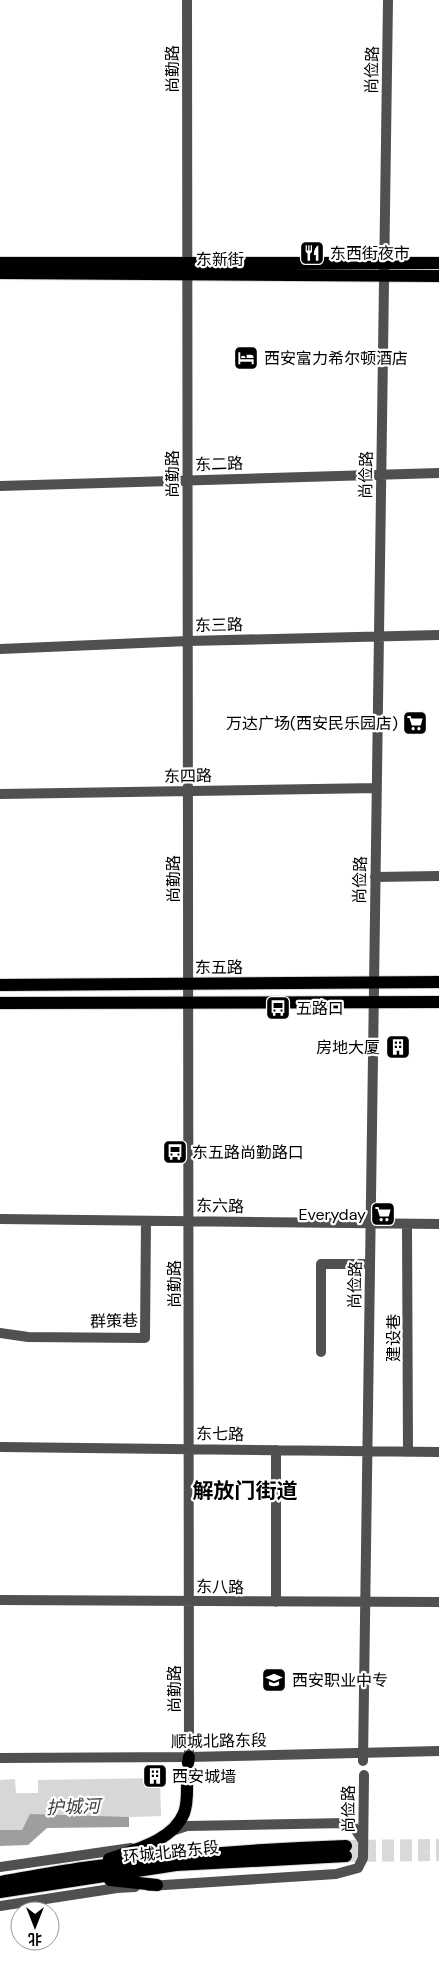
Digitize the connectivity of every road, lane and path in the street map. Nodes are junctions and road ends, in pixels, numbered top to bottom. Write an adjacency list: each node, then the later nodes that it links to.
1 (187, 0): 5 (street, 尚勤路)
2 (388, 0): 6 (street, 尚俭路)
3 (0, 263): 5 (main road, 东新街)
4 (439, 263): 6 (main road, 东新街)
5 (187, 269): 6 (main road, 东新街); 7 (main road, 东新街); 11 (street, 尚勤路)
6 (384, 269): 8 (main road, 东新街); 10 (street, 尚俭路)
7 (0, 273)
8 (439, 276)
9 (439, 473): 10 (street, 东二路)
10 (381, 474): 11 (street, 东二路); 14 (street, 尚俭路)
11 (188, 480): 12 (street, 东二路); 15 (street, 尚勤路)
12 (0, 486)
13 (439, 634): 14 (street, 东三路)
14 (379, 636): 15 (street, 东三路); 17 (street, 尚俭路)
15 (188, 641): 16 (street, 东三路); 18 (street, 尚勤路)
16 (0, 649)
17 (377, 788): 18 (street, 东四路); 21 (street, 尚俭路)
18 (188, 791): 19 (street, 东四路); 23 (street, 尚勤路)
19 (0, 794)
20 (439, 876): 21 (street)
21 (375, 877): 24 (street, 尚俭路)
22 (439, 982): 24 (main road, 东五路)
23 (188, 983): 24 (main road, 东五路); 25 (main road, 东五路); 26 (street, 尚勤路)
24 (374, 983): 27 (street, 尚俭路)
25 (0, 986)
26 (188, 1002): 27 (main road); 29 (main road); 32 (street, 尚勤路)
27 (374, 1002): 28 (main road); 33 (street, 尚俭路)
28 (439, 1002)
29 (0, 1003)
30 (0, 1219): 31 (street, 东六路)
31 (146, 1221): 32 (street, 东六路); 37 (street, 群策巷)
32 (189, 1221): 33 (street, 东六路); 40 (street, 尚勤路)
33 (371, 1223): 34 (street, 东六路); 36 (street, 尚俭路)
34 (407, 1224): 35 (street, 东六路); 43 (street, 建设巷)
35 (439, 1224)
36 (370, 1264): 38 (street); 42 (street, 尚俭路)
37 (0, 1333)
38 (321, 1352)
39 (0, 1447): 40 (street, 东七路)
40 (189, 1449): 41 (street, 东七路); 46 (street, 尚勤路)
41 (276, 1450): 42 (street, 东七路); 47 (street)
42 (368, 1450): 43 (street, 东七路); 48 (street, 尚俭路)
43 (408, 1452): 44 (street, 东七路)
44 (439, 1452)
45 (0, 1600): 46 (street, 东八路)
46 (189, 1601): 47 (street, 东八路); 53 (street, 尚勤路)
47 (276, 1602): 48 (street, 东八路)
48 (365, 1602): 49 (street, 东八路); 51 (street, 尚俭路)
49 (439, 1602)
50 (439, 1751): 51 (street, 顺城北路东段)
51 (363, 1757): 53 (street, 顺城北路东段)
52 (0, 1758): 53 (street, 顺城北路东段)
53 (188, 1760)
54 (364, 1775): 57 (street, 尚俭路)
55 (187, 1778): 56 (main road)
56 (172, 1831): 57 (street); 58 (main road)
57 (363, 1842): 63 (street, 尚俭路)
58 (140, 1848): 60 (street); 61 (main road)
59 (346, 1851): 61 (main road, 环城北路东段)
60 (0, 1867)
61 (91, 1872): 62 (main road, 环城北路东段); 63 (main road); 64 (main road, 环城北路东段)
62 (0, 1882)
63 (157, 1885): 67 (street, 尚俭路)
64 (31, 1888): 65 (main road, 环城北路东段); 66 (main road)
65 (0, 1892)
66 (0, 1901)
67 (0, 1906)

